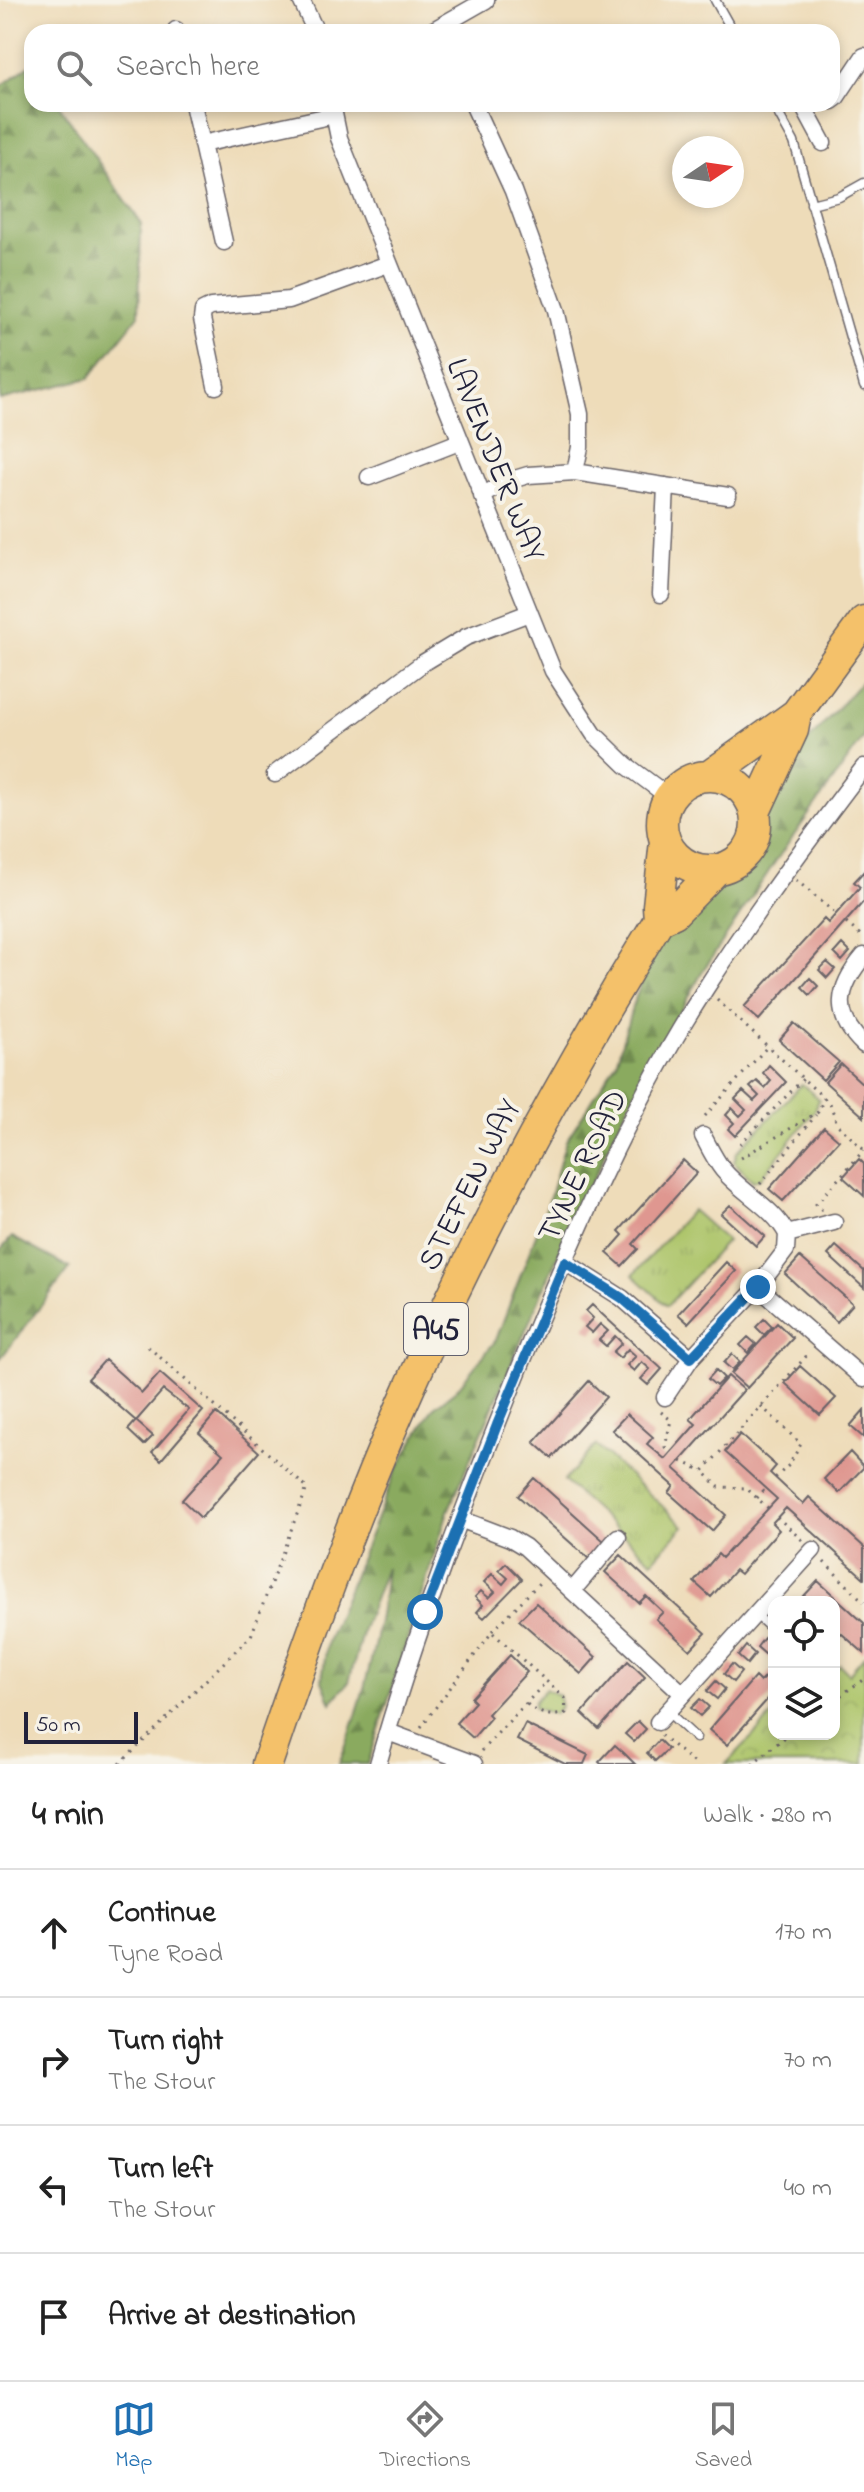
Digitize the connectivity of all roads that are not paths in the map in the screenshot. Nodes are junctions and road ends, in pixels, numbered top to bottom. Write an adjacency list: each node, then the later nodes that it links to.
1 (301, 0): 4 (street)
2 (486, 0): 5 (street)
3 (715, 0): 6 (lane)
4 (312, 24)
5 (447, 24)
6 (728, 24)
7 (864, 56): 8 (street)
8 (840, 92)
9 (195, 112): 16 (street)
10 (325, 112): 16 (street)
11 (333, 112): 20 (street, LAVENDER WAY)
12 (477, 112): 24 (street)
13 (777, 112): 18 (lane)
14 (807, 112): 15 (street)
15 (823, 143)
16 (202, 144): 19 (street)
17 (864, 183): 18 (lane)
18 (811, 204): 22 (lane)
19 (224, 242)
20 (388, 264): 21 (street); 23 (street, LAVENDER WAY)
21 (216, 386)
22 (864, 386)
23 (459, 442): 25 (street); 27 (street, LAVENDER WAY)
24 (575, 472): 26 (street); 27 (street)
25 (369, 477)
26 (666, 486): 28 (street); 29 (street)
27 (482, 496): 30 (street, LAVENDER WAY)
28 (728, 496)
29 (661, 594)
30 (529, 613): 34 (street); 36 (street, LAVENDER WAY)
31 (864, 621): 32 (highway)
32 (796, 714): 35 (highway); 37 (highway)
33 (864, 767): 46 (street, TYNE ROAD)
34 (275, 774)
35 (709, 776): 36 (highway); 37 (highway)
36 (669, 797): 38 (highway)
37 (755, 812): 39 (highway)
38 (665, 841): 39 (highway); 40 (highway, STEFEN WAY / A45)
39 (715, 871): 40 (highway, STEFEN WAY / A45)
40 (659, 920): 62 (highway, STEFEN WAY / A45)
41 (864, 956): 42 (street)
42 (864, 1045)
43 (703, 1136): 45 (street)
44 (834, 1222): 45 (street)
45 (787, 1234): 47 (street)
46 (565, 1262): 48 (street); 51 (street, TYNE ROAD)
47 (758, 1287): 48 (street); 49 (street)
48 (691, 1358): 50 (street)
49 (864, 1379)
50 (665, 1397)
51 (460, 1519): 54 (street); 59 (street, TYNE ROAD)
52 (618, 1537): 54 (street)
53 (813, 1550): 55 (street)
54 (573, 1590): 57 (street)
55 (755, 1613): 56 (lane); 57 (street)
56 (768, 1625)
57 (682, 1693): 58 (street)
58 (663, 1717): 60 (lane)
59 (388, 1732): 61 (street); 63 (street, TYNE ROAD)
60 (696, 1738)
61 (472, 1763)
62 (267, 1764)
63 (378, 1764)

